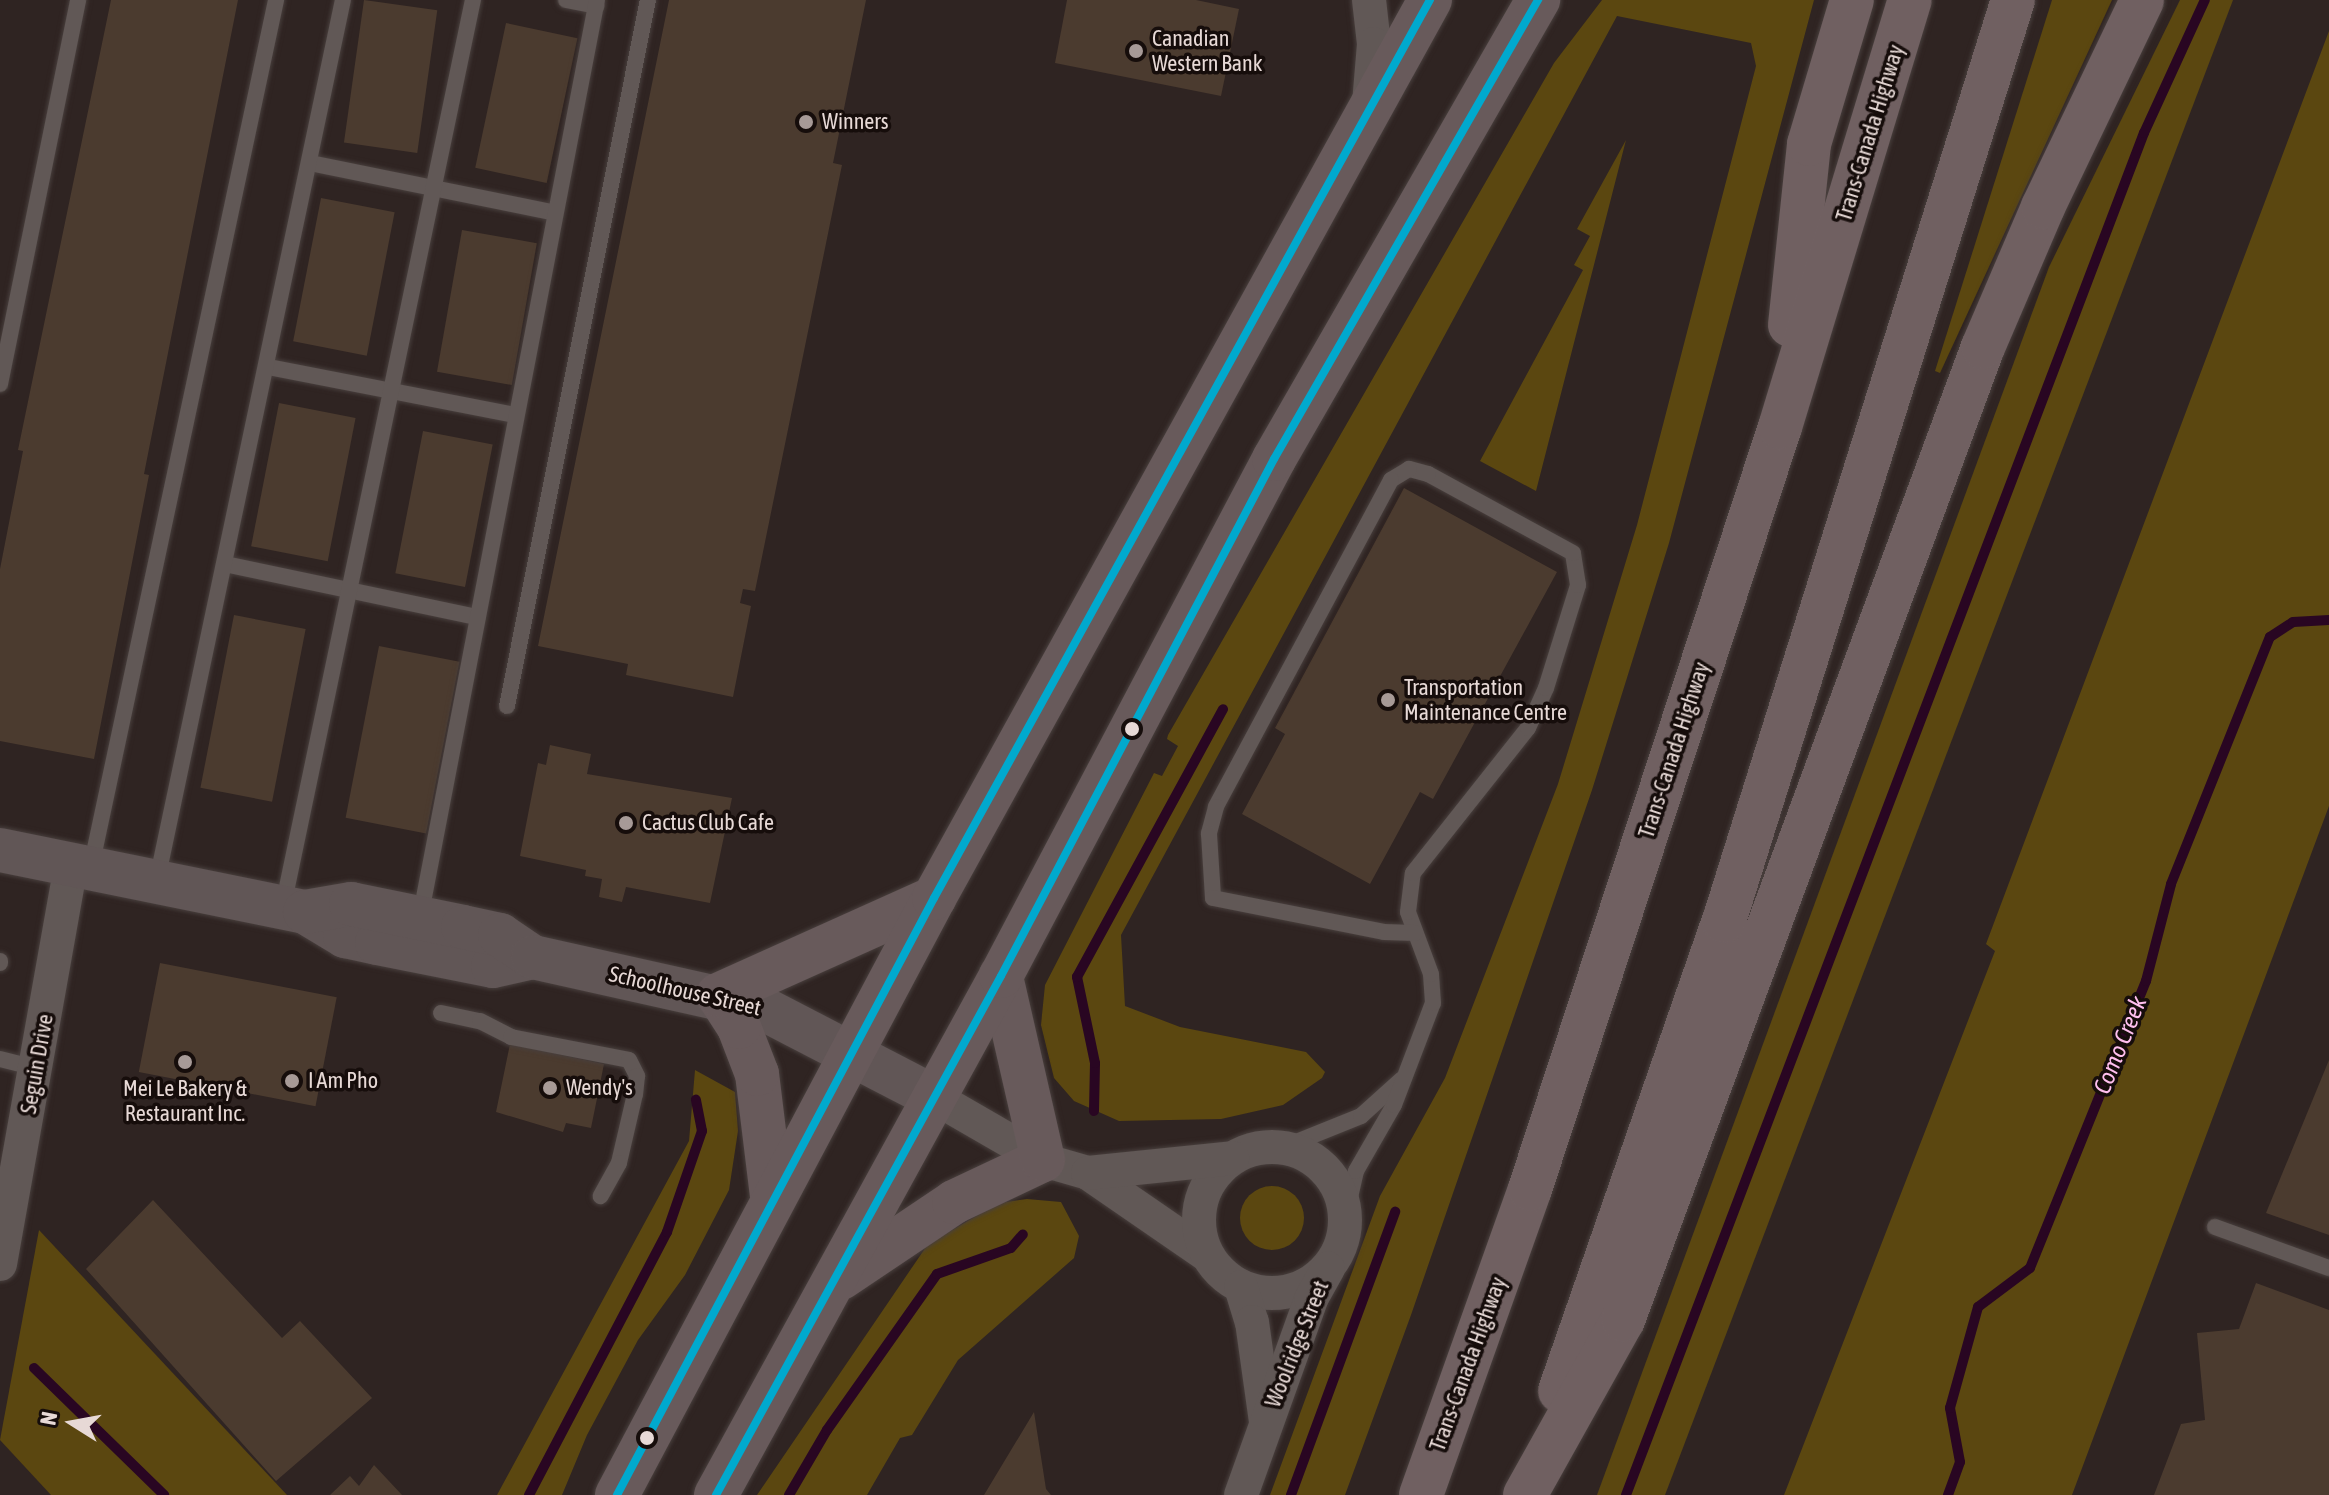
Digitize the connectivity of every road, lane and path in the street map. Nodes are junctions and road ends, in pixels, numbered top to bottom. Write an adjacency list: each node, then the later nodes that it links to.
1 (78, 0): 20 (lane)
2 (276, 0): 29 (lane)
3 (343, 0): 16 (lane)
4 (473, 0): 17 (lane)
5 (566, 0): 14 (lane)
6 (648, 0): 27 (lane)
7 (1369, 0): 15 (street)
8 (1430, 0): 15 (main road)
9 (1538, 0): 36 (main road)
10 (1852, 0): 23 (highway)
11 (1910, 0): 23 (highway, Trans-Canada Highway)
12 (2013, 0): 64 (highway)
13 (2142, 0): 64 (highway)
14 (597, 3): 18 (lane)
15 (1369, 106): 31 (main road)
16 (310, 163): 17 (lane); 19 (lane)
17 (433, 188): 18 (lane); 21 (lane)
18 (555, 213): 22 (lane)
19 (268, 367): 21 (lane); 24 (lane)
20 (0, 384)
21 (391, 391): 22 (lane); 25 (lane)
22 (515, 415): 26 (lane)
23 (1780, 427): 63 (highway, Trans-Canada Highway)
24 (225, 564): 25 (lane); 30 (lane)
25 (349, 590): 26 (lane); 32 (lane)
26 (477, 617): 33 (lane)
27 (507, 706)
28 (0, 850): 29 (main road, Schoolhouse Street)
29 (81, 866): 30 (main road, Schoolhouse Street); 41 (street, Seguin Drive)
30 (157, 882): 32 (main road, Schoolhouse Street)
31 (934, 898): 37 (main road); 39 (main road)
32 (294, 910): 33 (main road, Schoolhouse Street); 35 (main road, Schoolhouse Street)
33 (420, 918): 35 (main road, Schoolhouse Street)
34 (1415, 933): 34 (lane); 42 (lane)
35 (533, 957): 37 (main road, Schoolhouse Street)
36 (1001, 976): 43 (main road); 47 (main road)
37 (718, 995): 39 (main road, Schoolhouse Street); 50 (main road)
38 (441, 1013): 49 (lane)
39 (854, 1053): 43 (main road, Schoolhouse Street); 50 (main road)
40 (0, 1059): 41 (lane)
41 (37, 1068): 45 (street, Seguin Drive)
42 (1406, 1075): 44 (lane); 51 (lane)
43 (932, 1096): 47 (street, Schoolhouse Street); 57 (main road)
44 (1284, 1147): 46 (street); 51 (street)
45 (10, 1148): 54 (street, Seguin Drive)
46 (1232, 1158): 48 (street, Schoolhouse Street); 53 (street)
47 (1043, 1160): 48 (street, Schoolhouse Street); 57 (main road)
48 (1088, 1173): 53 (street, Schoolhouse Street)
49 (601, 1196)
50 (772, 1196): 60 (main road)
51 (1346, 1215): 55 (street)
52 (2215, 1227): 56 (lane)
53 (1207, 1255): 58 (street)
54 (0, 1264)
55 (1330, 1266): 58 (street); 59 (street, Woolridge Street)
56 (2329, 1268)
57 (836, 1282): 61 (main road)
58 (1241, 1287): 59 (street, Woolridge Street)
59 (1266, 1422): 62 (street, Woolridge Street)
60 (617, 1495)
61 (716, 1495)
62 (1241, 1495)
63 (1421, 1495)
64 (1525, 1495)

